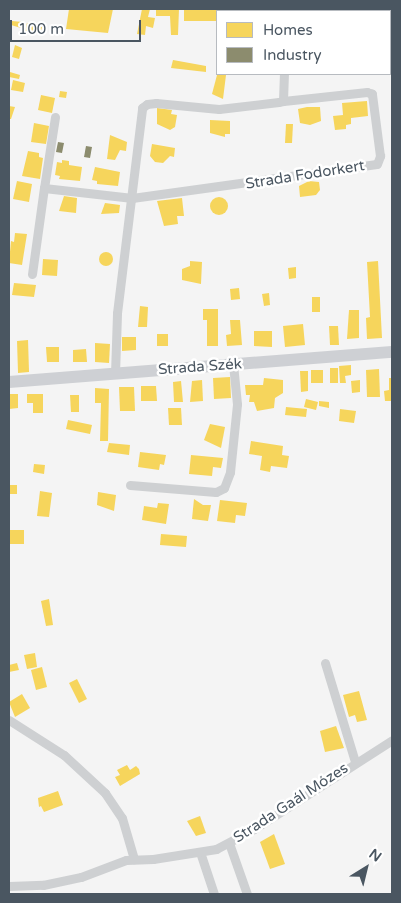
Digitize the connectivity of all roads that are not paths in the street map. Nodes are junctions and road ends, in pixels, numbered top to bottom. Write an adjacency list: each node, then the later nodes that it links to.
1 (284, 75): 2 (street)
2 (283, 101): 5 (street, Strada Fodorkert); 5 (street, Strada Fodorkert)
3 (55, 117): 4 (street)
4 (44, 188): 5 (street, Strada Fodorkert); 6 (street)
5 (132, 198): 9 (street, Strada Fodorkert)
6 (32, 274)
7 (392, 352): 8 (street, Strada Szék)
8 (234, 364): 9 (street, Strada Szék); 11 (street)
9 (115, 374): 10 (street, Strada Szék)
10 (9, 382)
11 (130, 485)
12 (325, 663): 15 (street)
13 (9, 720): 18 (street)
14 (392, 740): 15 (street, Strada Gaál Mózes)
15 (355, 762): 16 (street, Strada Gaál Mózes)
16 (229, 843): 17 (street, Strada Gaál Mózes); 21 (street)
17 (200, 852): 18 (street, Strada Gaál Mózes); 20 (street)
18 (134, 859): 19 (street, Strada Gaál Mózes)
19 (9, 886)
20 (214, 894)
21 (247, 894)

